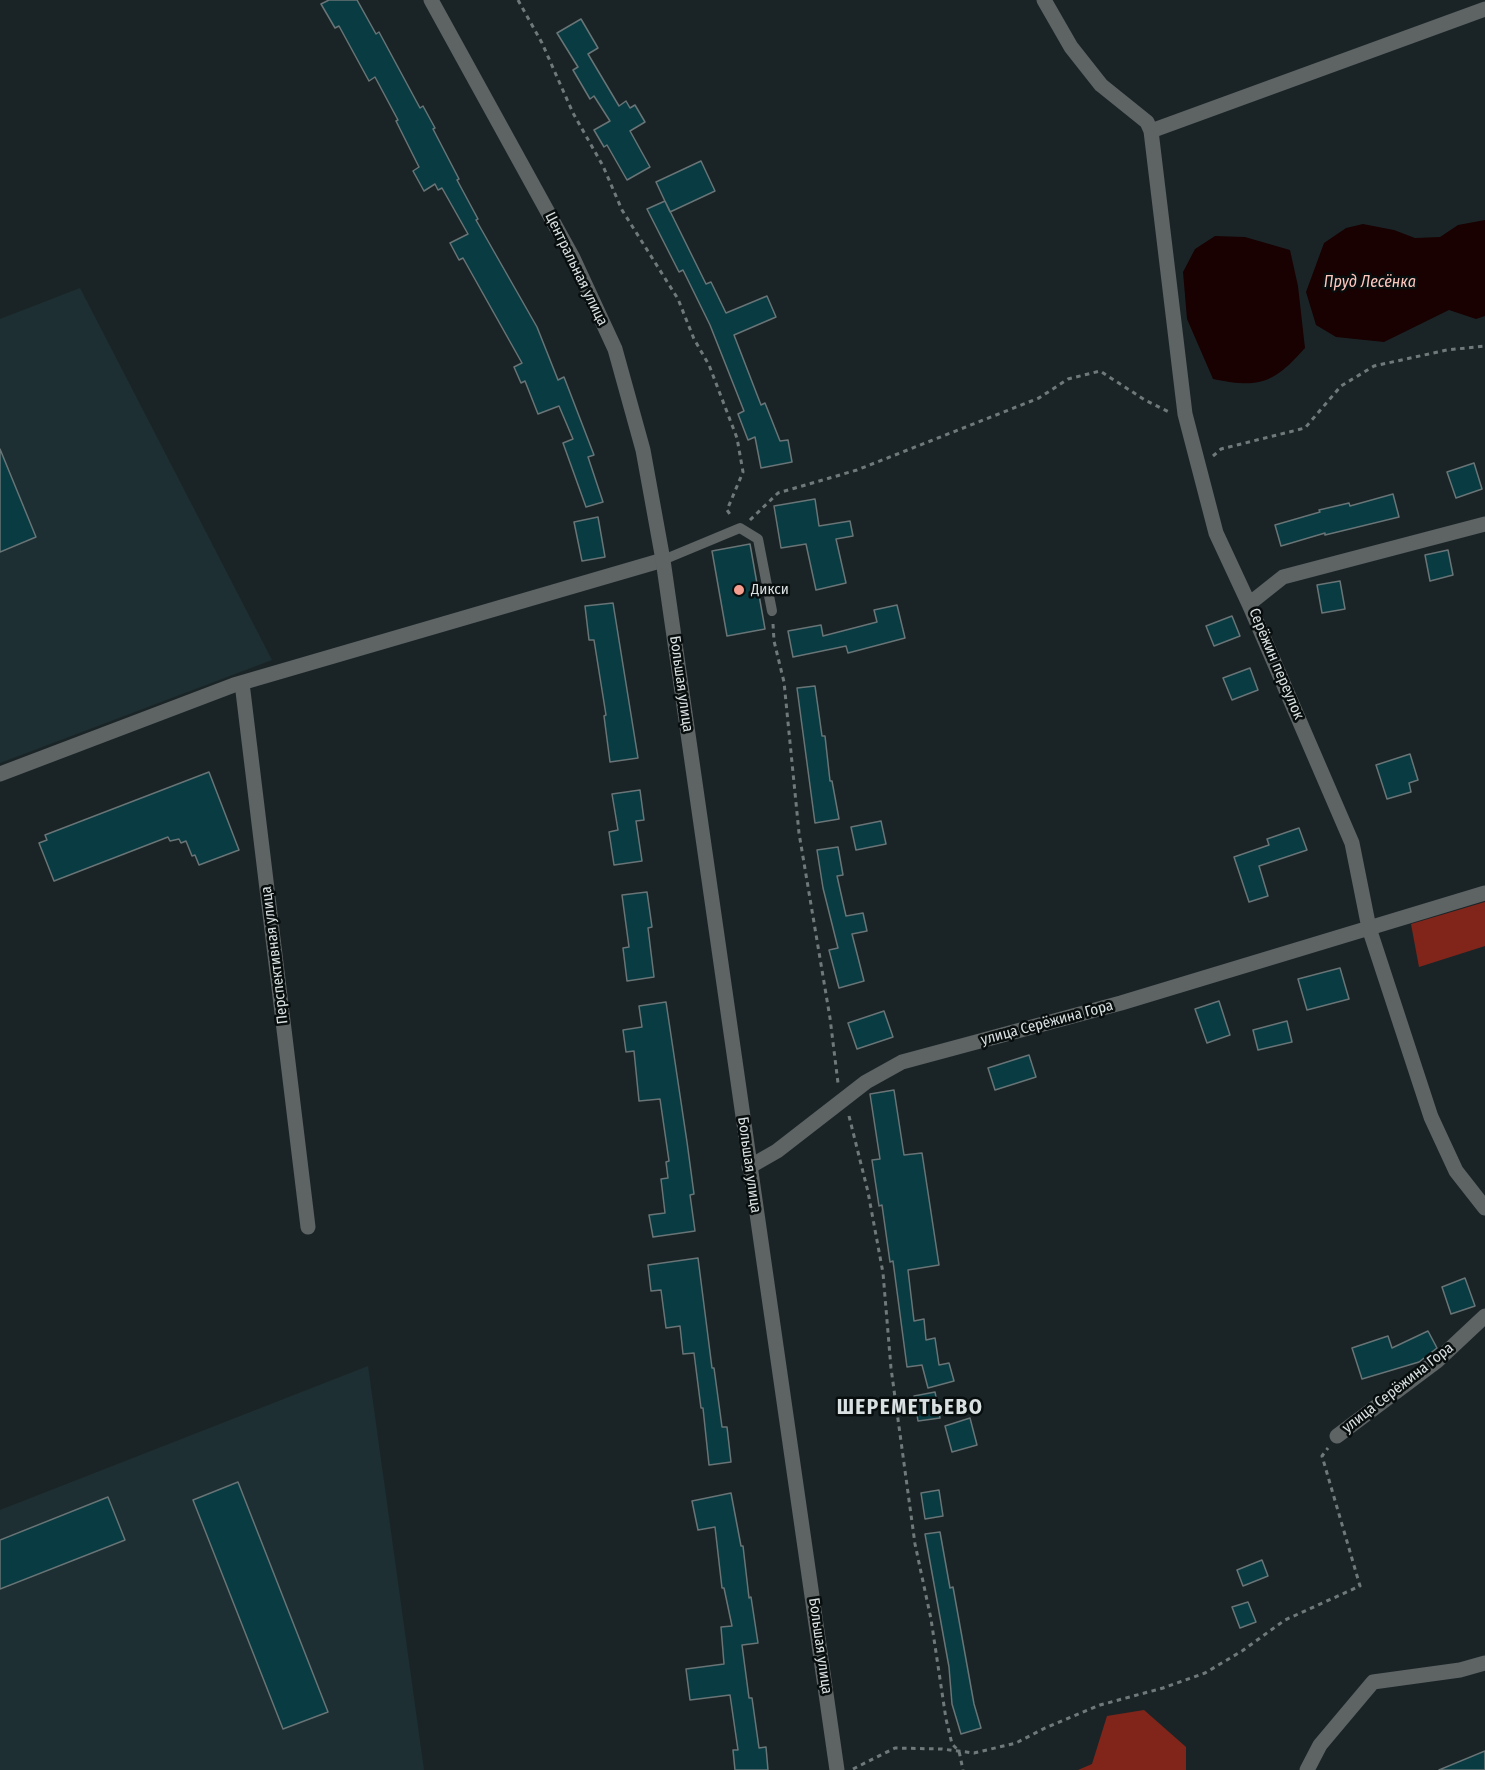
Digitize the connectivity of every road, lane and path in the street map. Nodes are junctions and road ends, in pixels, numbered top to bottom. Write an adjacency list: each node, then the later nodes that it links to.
1 (431, 0): 12 (street, Центральная улица)
2 (518, 0): 11 (path)
3 (1044, 0): 5 (street)
4 (1485, 9): 5 (street)
5 (1151, 130): 7 (street)
6 (1485, 346): 8 (path)
7 (1185, 414): 8 (street); 9 (path)
8 (1199, 469): 13 (street)
9 (758, 512)
10 (1485, 524): 13 (street, Серёжин переулок)
11 (740, 528): 12 (lane); 14 (lane)
12 (663, 560): 15 (street); 21 (street, Большая улица)
13 (1249, 603): 18 (street, Серёжин переулок)
14 (772, 611): 19 (path)
15 (242, 683): 16 (street); 23 (street, Перспективная улица)
16 (0, 774)
17 (1485, 893): 18 (street, улица Серёжина Гора)
18 (1369, 928): 21 (street, улица Серёжина Гора); 22 (street)
19 (839, 1085)
20 (848, 1111): 27 (path)
21 (749, 1167): 28 (street, Большая улица)
22 (1485, 1208)
23 (308, 1227)
24 (1485, 1316): 25 (street, улица Серёжина Гора)
25 (1337, 1436): 27 (path)
26 (1485, 1663): 31 (street)
27 (959, 1751): 29 (path); 30 (path)
28 (837, 1770)
29 (851, 1770)
30 (963, 1770)
31 (1307, 1770)

